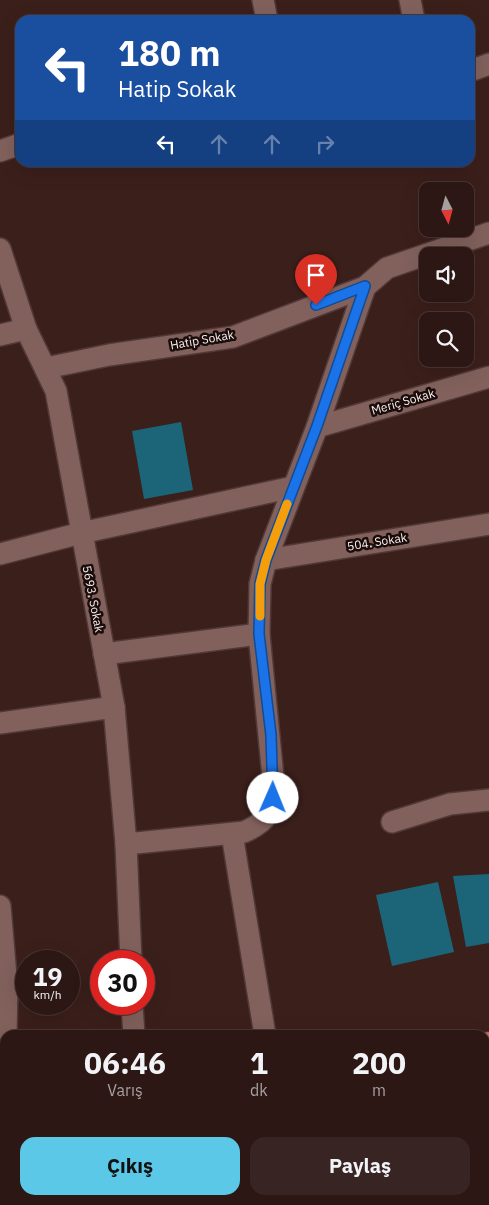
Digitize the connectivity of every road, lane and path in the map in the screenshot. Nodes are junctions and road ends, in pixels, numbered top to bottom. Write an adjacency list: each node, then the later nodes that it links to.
1 (263, 0): 3 (street)
2 (410, 0): 4 (street)
3 (265, 15)
4 (413, 15)
5 (489, 64): 6 (street)
6 (475, 69)
7 (15, 146): 8 (street)
8 (0, 151)
9 (489, 233): 11 (street, Hatip Sokak)
10 (0, 249): 12 (street, 5693. Sokak)
11 (365, 286): 14 (street, Hatip Sokak); 16 (street)
12 (26, 328): 13 (street); 14 (street, 5693. Sokak)
13 (0, 335)
14 (46, 368): 19 (street, 5693. Sokak)
15 (489, 377): 16 (street, Meriç Sokak)
16 (317, 426): 17 (street)
17 (293, 487): 19 (street); 21 (street)
18 (489, 524): 21 (street, 504. Sokak)
19 (80, 533): 20 (street); 23 (street, 5693. Sokak)
20 (0, 554)
21 (266, 560): 22 (street)
22 (259, 634): 23 (street); 28 (street)
23 (104, 654): 24 (street, 5693. Sokak)
24 (114, 707): 25 (street); 29 (street, 5693. Sokak)
25 (0, 723)
26 (489, 800): 27 (street)
27 (392, 822)
28 (232, 834): 29 (street); 35 (street)
29 (126, 844): 31 (street, 5693. Sokak)
30 (0, 906): 33 (street)
31 (130, 950)
32 (133, 1015): 34 (street)
33 (6, 1030)
34 (134, 1030)
35 (263, 1030)

